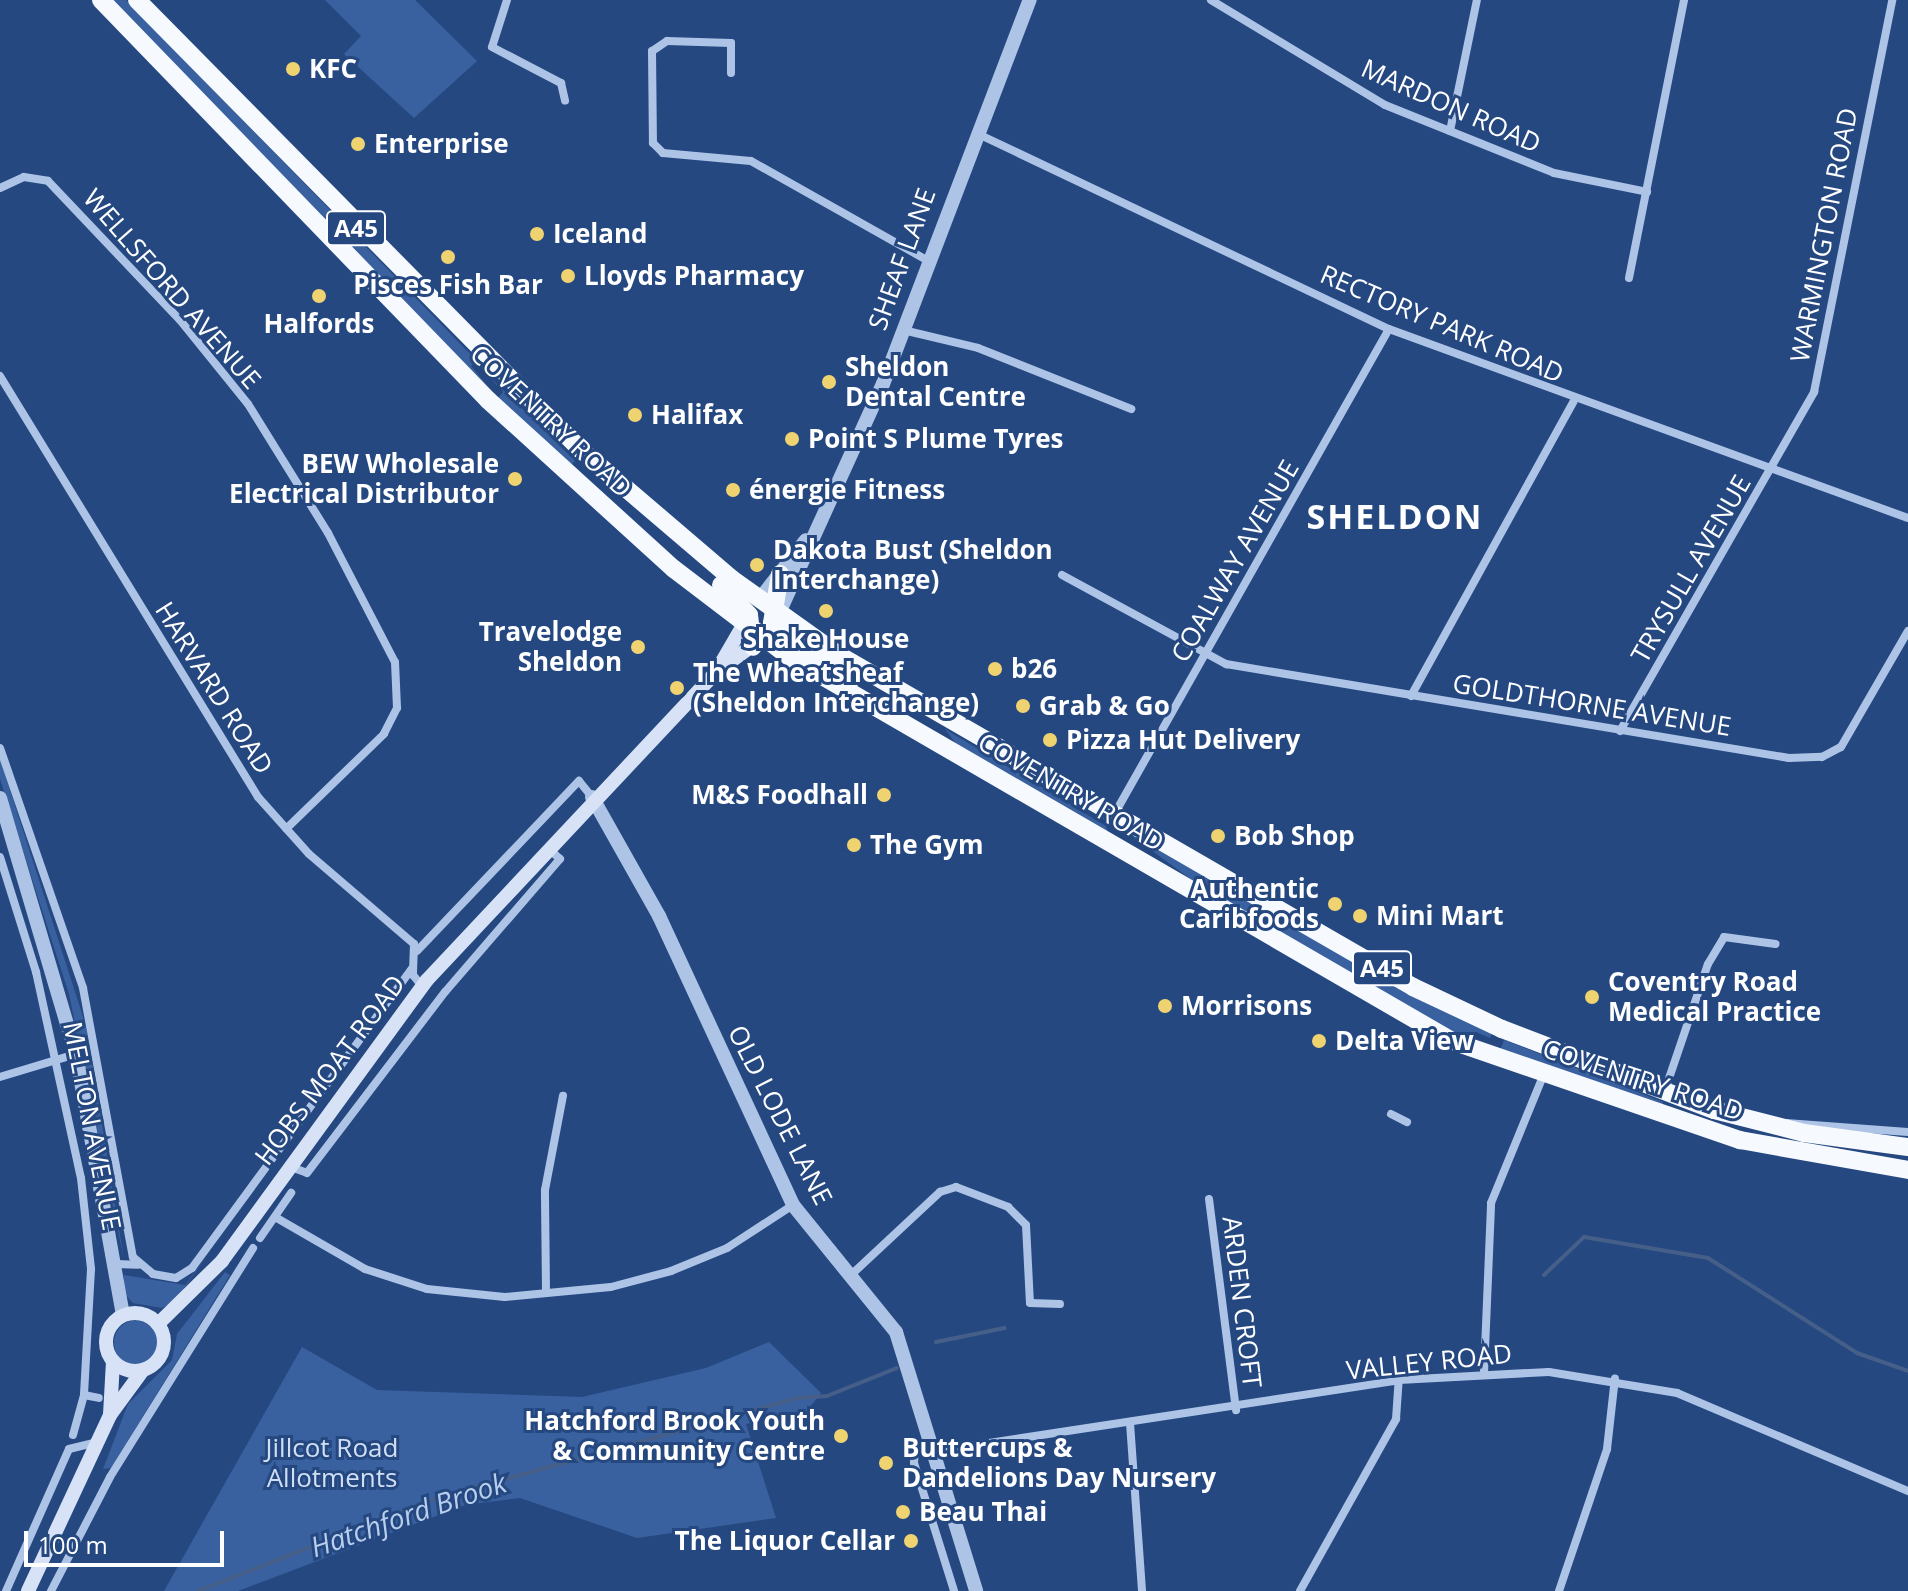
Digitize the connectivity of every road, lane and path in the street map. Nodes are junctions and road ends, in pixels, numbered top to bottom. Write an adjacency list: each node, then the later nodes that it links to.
1 (101, 0): 26 (highway, COVENTRY ROAD / A45)
2 (137, 0): 26 (highway, COVENTRY ROAD / A45)
3 (507, 0): 10 (street)
4 (1030, 0): 12 (street, SHEAF LANE)
5 (1211, 0): 11 (street, MARDON ROAD)
6 (1477, 0): 11 (street)
7 (1684, 0): 14 (street)
8 (1892, 0): 22 (street, WARMINGTON ROAD)
9 (731, 73): 15 (street)
10 (565, 101)
11 (1450, 131): 14 (street, MARDON ROAD)
12 (975, 133): 15 (street, SHEAF LANE); 18 (street, RECTORY PARK ROAD)
13 (0, 188): 36 (street, WELLSFORD AVENUE)
14 (1647, 192): 16 (street)
15 (925, 259): 17 (street, SHEAF LANE)
16 (1629, 278)
17 (902, 329): 21 (street); 25 (street, SHEAF LANE)
18 (1389, 329): 20 (street, RECTORY PARK ROAD); 28 (street, COALWAY AVENUE)
19 (0, 376): 36 (street, HARVARD ROAD)
20 (1574, 401): 22 (street, RECTORY PARK ROAD); 30 (street)
21 (1131, 409)
22 (1773, 469): 23 (street, RECTORY PARK ROAD); 31 (street, TRYSULL AVENUE)
23 (1908, 518)
24 (1062, 575): 28 (street, GOLDTHORNE AVENUE)
25 (788, 577): 26 (highway)
26 (760, 622): 29 (main road, HOBS MOAT ROAD); 29 (main road, HOBS MOAT ROAD); 35 (highway, COVENTRY ROAD / A45); 35 (highway, COVENTRY ROAD / A45)
27 (1908, 631): 31 (street, GOLDTHORNE AVENUE)
28 (1202, 657): 30 (street, GOLDTHORNE AVENUE); 35 (street, COALWAY AVENUE)
29 (716, 672): 33 (main road, HOBS MOAT ROAD)
30 (1411, 696): 31 (street, GOLDTHORNE AVENUE)
31 (1620, 731)
32 (0, 748): 66 (street, MELTON AVENUE)
33 (592, 797): 37 (main road, HOBS MOAT ROAD); 40 (street, HOBS MOAT ROAD); 61 (street, OLD LODE LANE)
34 (0, 798): 38 (street, MELTON AVENUE)
35 (1112, 828): 48 (highway, COVENTRY ROAD / A45); 50 (highway, COVENTRY ROAD / A45)
36 (286, 829): 43 (street, HARVARD ROAD)
37 (546, 846): 41 (main road, HOBS MOAT ROAD); 57 (street, HOBS MOAT ROAD)
38 (21, 856): 39 (street); 46 (street, MELTON AVENUE)
39 (1, 860): 47 (street, MELTON AVENUE)
40 (445, 929): 41 (street); 43 (street, HOBS MOAT ROAD)
41 (461, 940): 45 (main road, HOBS MOAT ROAD)
42 (1776, 944): 50 (street)
43 (417, 951): 44 (street)
44 (412, 968): 45 (street); 66 (street, HOBS MOAT ROAD)
45 (422, 986): 57 (main road, HOBS MOAT ROAD)
46 (76, 1054): 47 (street); 65 (street, MELTON AVENUE)
47 (58, 1060): 49 (street); 77 (street, MELTON AVENUE)
48 (1543, 1076): 58 (highway, COVENTRY ROAD / A45); 74 (street)
49 (0, 1077)
50 (1664, 1094): 54 (highway, COVENTRY ROAD / A45)
51 (563, 1096): 68 (street)
52 (1391, 1114): 53 (street)
53 (1407, 1122)
54 (1766, 1124): 55 (street, COVENTRY ROAD); 56 (highway, COVENTRY ROAD / A45)
55 (1908, 1132)
56 (1908, 1147)
57 (288, 1166): 71 (main road, HOBS MOAT ROAD)
58 (1908, 1170)
59 (291, 1193): 62 (street)
60 (1209, 1199): 79 (street, ARDEN CROFT)
61 (793, 1205): 67 (street, OLD LODE LANE); 68 (street)
62 (275, 1217): 63 (street); 68 (street)
63 (260, 1238)
64 (253, 1248): 88 (street)
65 (115, 1264): 66 (street); 70 (street, MELTON AVENUE)
66 (138, 1265)
67 (851, 1275): 69 (street); 84 (street, OLD LODE LANE)
68 (546, 1292)
69 (1060, 1304)
70 (123, 1315): 71 (main road); 72 (main road)
71 (158, 1324): 73 (main road)
72 (113, 1361): 73 (main road); 80 (main road)
73 (143, 1370): 80 (main road)
74 (1484, 1373): 75 (street, VALLEY ROAD); 76 (street, VALLEY ROAD)
75 (1615, 1378): 85 (street, VALLEY ROAD); 93 (street)
76 (1399, 1380): 79 (street, VALLEY ROAD); 92 (street)
77 (84, 1395): 78 (street); 82 (street, MELTON AVENUE)
78 (99, 1398)
79 (1236, 1410): 81 (street, VALLEY ROAD)
80 (110, 1415): 83 (main road)
81 (1130, 1423): 84 (street, VALLEY ROAD); 91 (street)
82 (73, 1435)
83 (101, 1441): 86 (street); 87 (main road)
84 (936, 1448): 89 (street); 90 (street, OLD LODE LANE)
85 (1908, 1491)
86 (6, 1591)
87 (28, 1591)
88 (51, 1591)
89 (954, 1591)
90 (976, 1591)
91 (1142, 1591)
92 (1300, 1591)
93 (1559, 1591)

